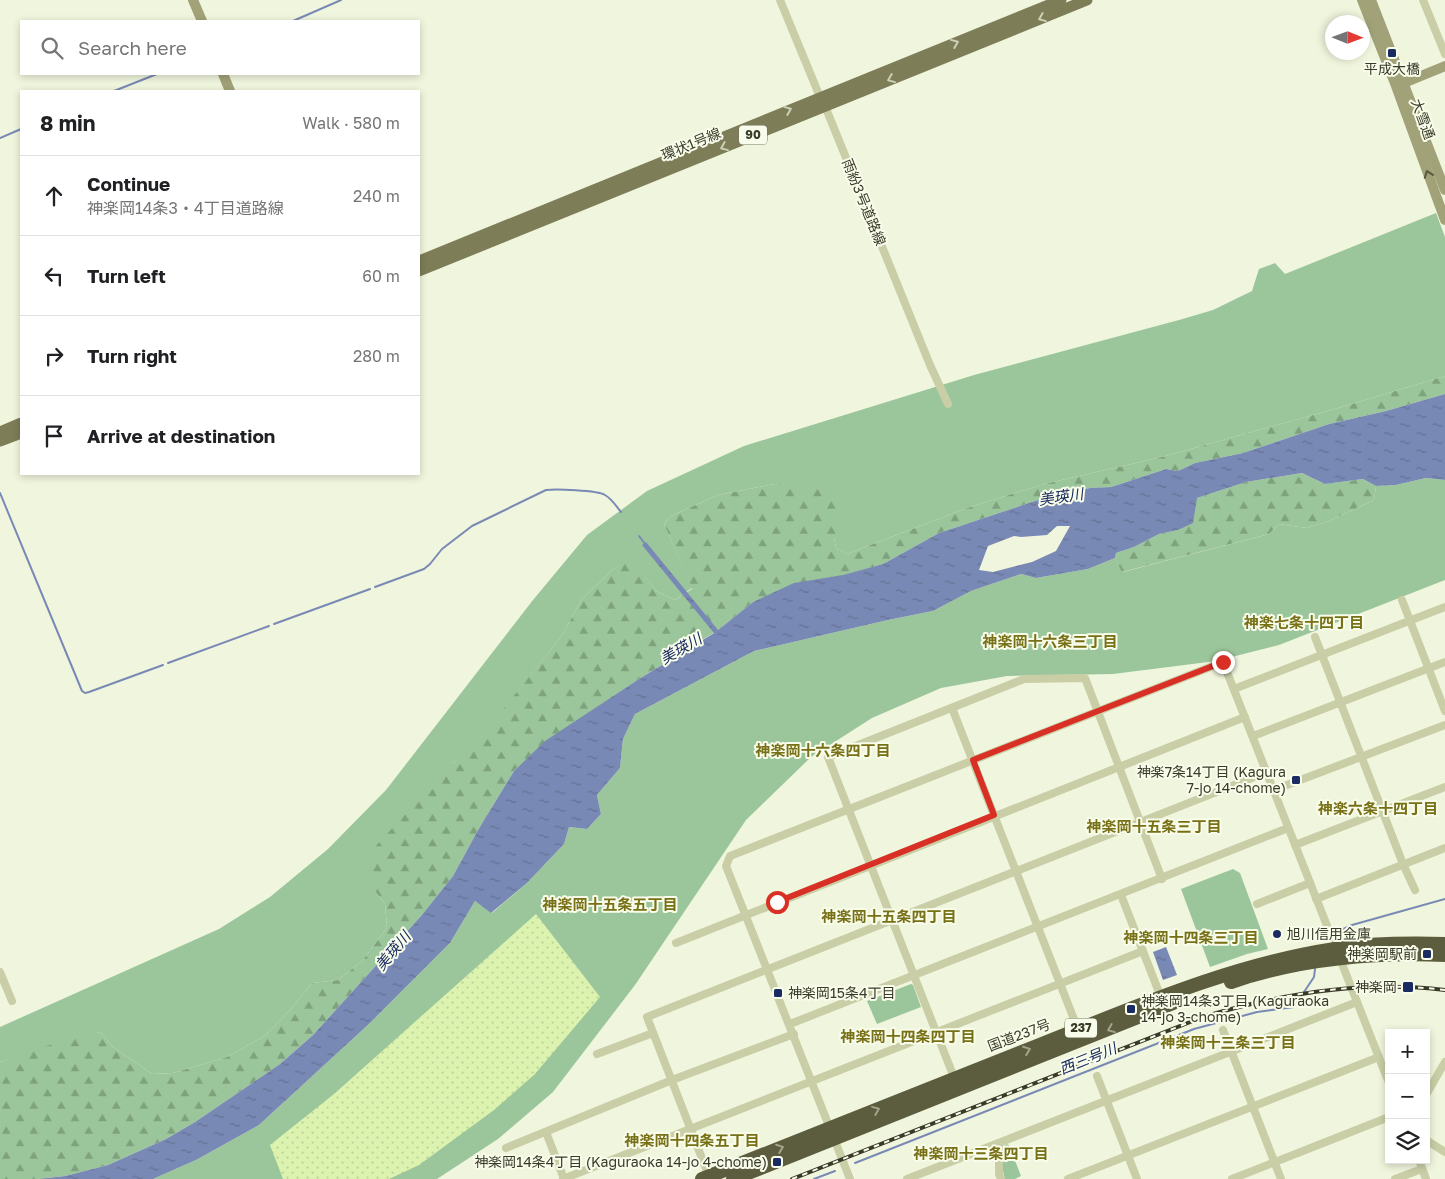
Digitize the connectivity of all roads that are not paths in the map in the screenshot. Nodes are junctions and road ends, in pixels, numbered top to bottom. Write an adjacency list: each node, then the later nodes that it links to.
1 (193, 0): 8 (street)
2 (780, 0): 14 (street, 雨紛3号道路線)
3 (1061, 0): 14 (main road, 環状1号線 / 90, one-way to 3)
4 (1087, 0): 14 (main road, 環状1号線 / 90, one-way to 14)
5 (1362, 0): 12 (street, 大雪通)
6 (1371, 0): 12 (street, 大雪通)
7 (1423, 0): 9 (street)
8 (202, 20)
9 (1445, 54)
10 (1445, 66): 12 (street)
11 (223, 75): 13 (street)
12 (1400, 85): 15 (street, 大雪通); 16 (street, 大雪通, one-way to 12)
13 (230, 90)
14 (823, 102): 17 (main road, 環状1号線 / 90, one-way to 14); 18 (main road, 環状1号線 / 90, one-way to 18); 19 (street, 雨紛3号道路線)
15 (1445, 190)
16 (1445, 220)
17 (420, 261)
18 (420, 271)
19 (948, 404)
20 (20, 423): 21 (main road)
21 (0, 432)
22 (20, 433): 23 (main road)
23 (0, 441)
24 (1402, 600): 26 (street)
25 (1445, 607): 26 (street)
26 (1410, 621): 28 (street); 30 (street)
27 (1315, 637): 28 (street)
28 (1322, 655): 31 (street); 32 (street)
29 (1445, 662): 30 (street)
30 (1428, 668): 32 (street); 35 (street)
31 (1234, 689): 34 (street); 36 (street)
32 (1340, 703): 38 (street); 39 (street)
33 (952, 708): 34 (street); 40 (street); 45 (street)
34 (1097, 711): 40 (street); 41 (street)
35 (1445, 711)
36 (1245, 716): 38 (street); 41 (street)
37 (1445, 725): 39 (street)
38 (1253, 736): 42 (street)
39 (1362, 756): 44 (street); 46 (street)
40 (973, 760): 45 (street); 47 (street)
41 (1119, 767): 47 (street); 48 (street)
42 (1266, 772): 44 (street); 48 (street)
43 (1445, 787): 46 (street)
44 (1274, 790): 49 (street)
45 (848, 809): 53 (street); 61 (street)
46 (1384, 812): 50 (street); 52 (street)
47 (994, 815): 53 (street); 54 (street)
48 (1140, 822): 54 (street); 55 (street)
49 (1288, 828): 50 (street); 55 (street)
50 (1295, 845): 56 (street)
51 (1445, 848): 52 (street)
52 (1403, 864): 57 (street); 59 (street)
53 (870, 865): 61 (street); 62 (street)
54 (1016, 871): 62 (street); 63 (street)
55 (1162, 878): 58 (street)
56 (1310, 883): 59 (street); 60 (street)
57 (1415, 890)
58 (1121, 895): 63 (street); 66 (street)
59 (1316, 899): 67 (street)
60 (1257, 904)
61 (747, 914): 64 (street); 69 (street)
62 (892, 920): 69 (street); 71 (street)
63 (1038, 927): 71 (street); 72 (street)
64 (676, 943)
65 (1445, 944): 67 (highway, 国道237号 / 237)
66 (1143, 951): 72 (street); 74 (street)
67 (1339, 954): 68 (highway, 国道237号 / 237); 74 (highway, 国道237号 / 237); 75 (street)
68 (1445, 955)
69 (768, 970): 76 (street); 79 (street)
70 (0, 972): 73 (street)
71 (914, 976): 76 (street); 78 (street)
72 (1060, 982): 78 (street); 81 (street)
73 (12, 1001)
74 (1162, 1002): 81 (highway, 国道237号 / 237)
75 (1357, 1002): 82 (street); 84 (street)
76 (790, 1024): 80 (street)
77 (1224, 1030): 82 (street)
78 (935, 1031): 89 (street); 90 (street)
79 (653, 1033): 83 (street); 88 (street)
80 (794, 1034): 88 (street); 89 (street)
81 (1080, 1035): 90 (highway, 国道237号 / 237)
82 (1231, 1051): 92 (street); 93 (street)
83 (597, 1054)
84 (1379, 1057): 86 (street); 93 (street)
85 (1445, 1062): 91 (street)
86 (1386, 1074)
87 (1097, 1076): 92 (street)
88 (672, 1080): 95 (street); 96 (street)
89 (812, 1081): 95 (street); 97 (street)
90 (956, 1083): 97 (highway, 国道237号 / 237)
91 (1430, 1088)
92 (1106, 1100): 98 (street); 102 (street)
93 (1253, 1107): 102 (street); 103 (street)
94 (1385, 1119): 103 (street)
95 (690, 1128): 106 (street); 107 (street)
96 (546, 1132): 100 (street); 107 (street)
97 (833, 1134): 106 (highway, 国道237号 / 237, one-way to 97); 108 (highway, 国道237号 / 237); 109 (street)
98 (998, 1143): 110 (street); 111 (street)
99 (1430, 1143): 101 (street)
100 (506, 1148)
101 (1445, 1152)
102 (1128, 1156): 112 (street); 113 (street)
103 (1274, 1162): 114 (street); 115 (street)
104 (1420, 1164): 105 (street)
105 (1422, 1169): 116 (street); 117 (street)
106 (707, 1178)
107 (564, 1179)
108 (733, 1179)
109 (850, 1179)
110 (907, 1179)
111 (1001, 1179)
112 (1068, 1179)
113 (1137, 1179)
114 (1232, 1179)
115 (1281, 1179)
116 (1396, 1179)
117 (1426, 1179)

